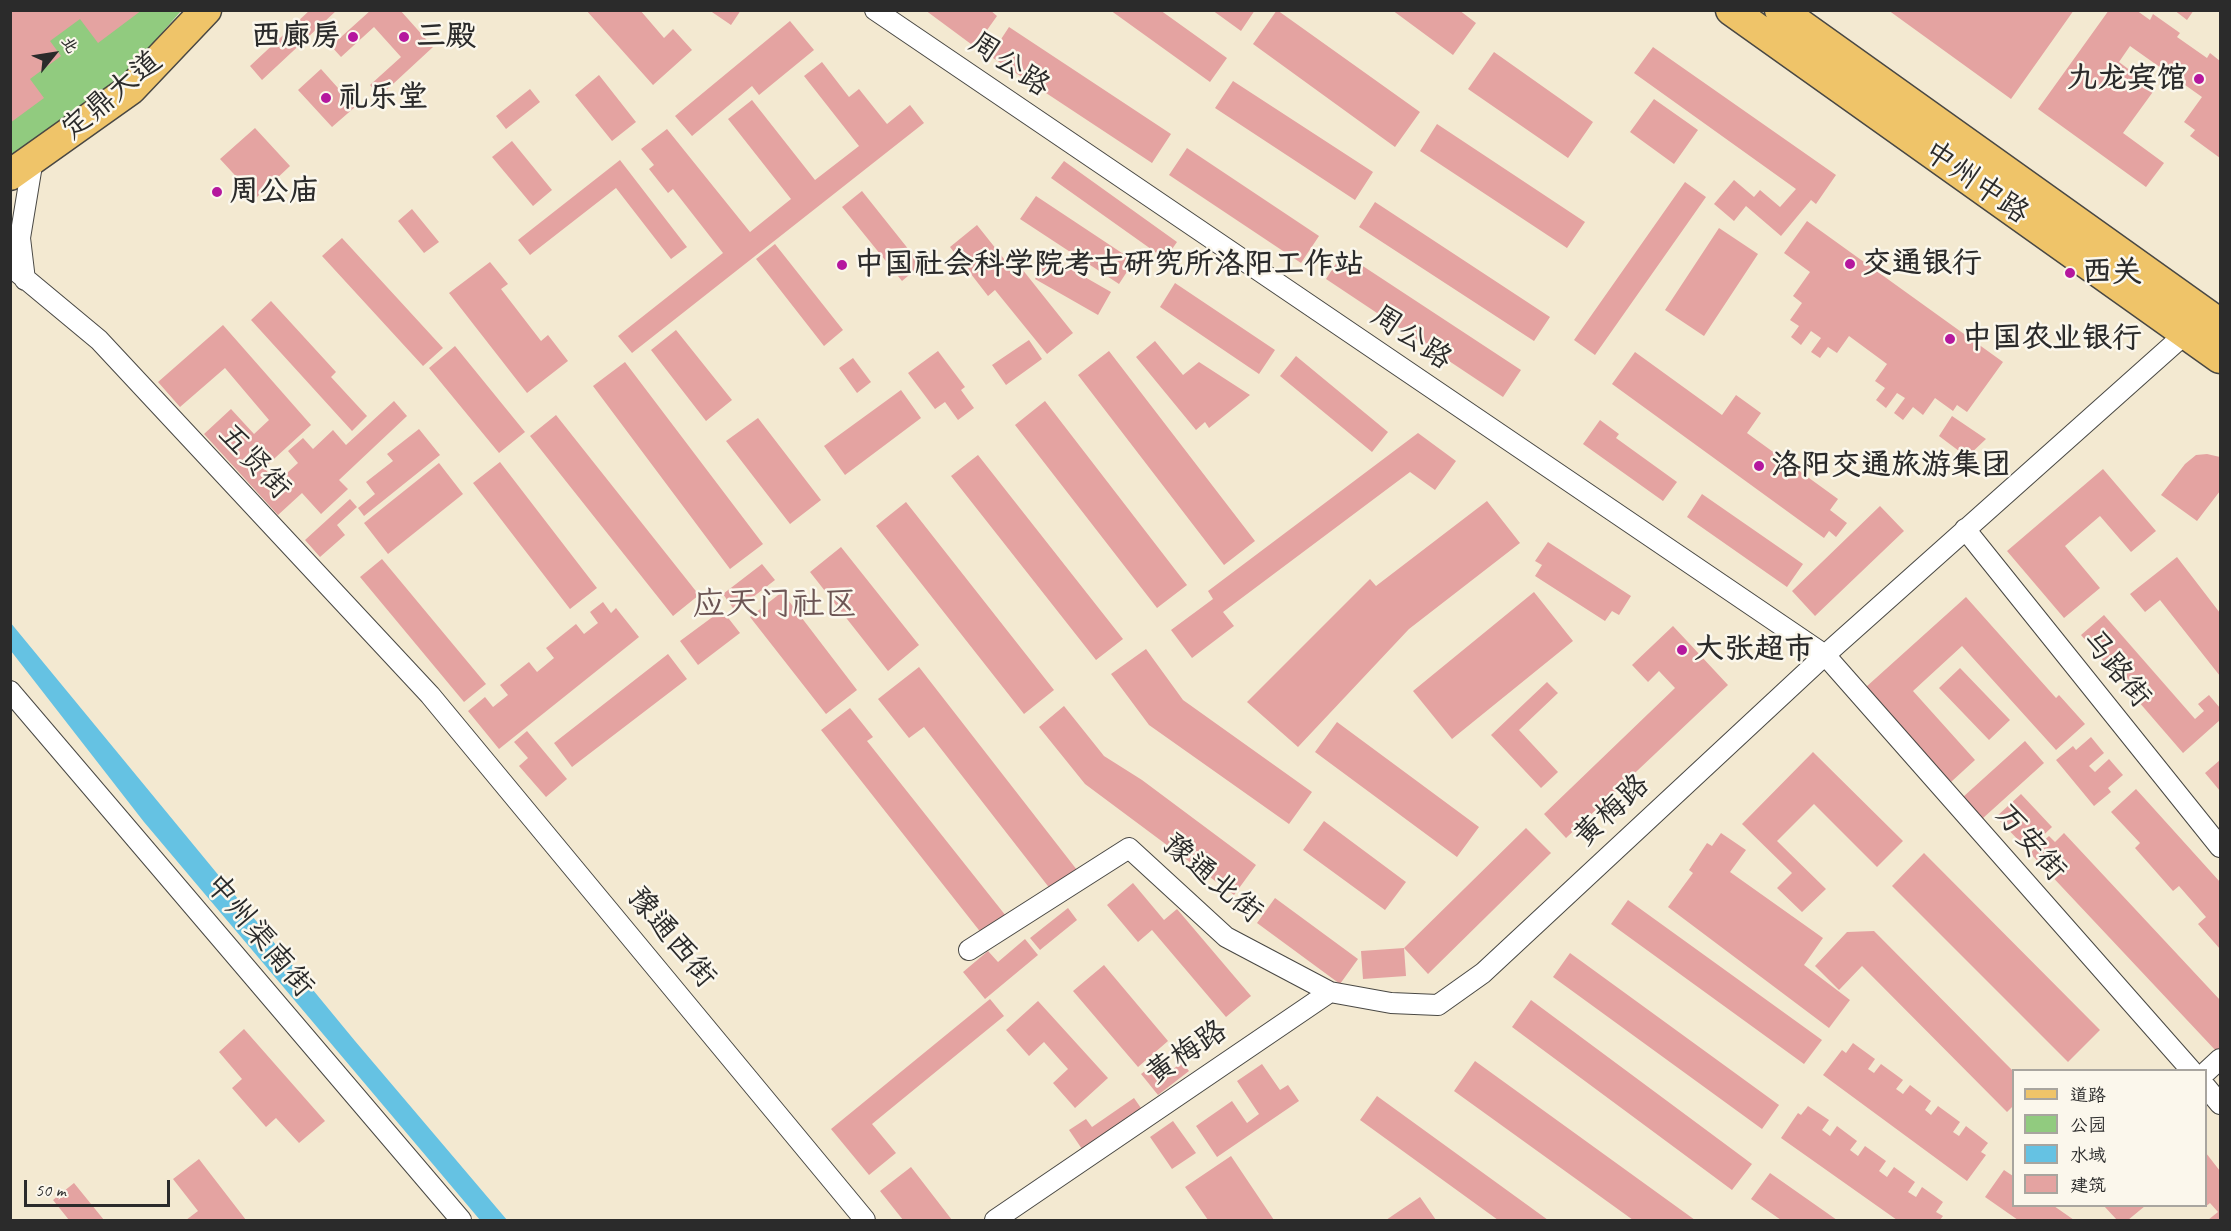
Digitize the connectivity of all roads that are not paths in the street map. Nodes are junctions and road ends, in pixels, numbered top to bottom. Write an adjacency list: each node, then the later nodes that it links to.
1 (206, 10): 5 (main road, 定鼎大道)
2 (875, 10): 12 (street, 周公路)
3 (1731, 10): 9 (main road, 中州中路)
4 (1780, 10): 8 (main road, 中州中路)
5 (22, 167): 7 (street)
6 (10, 266): 7 (street, 五贤街)
7 (25, 280): 14 (street, 五贤街)
8 (2214, 319): 9 (street, 黄梅路)
9 (2185, 333): 10 (main road, 中州中路); 11 (street, 黄梅路)
10 (2220, 358)
11 (1965, 529): 12 (street, 黄梅路); 15 (street, 马路街)
12 (1825, 654): 17 (street, 黄梅路); 19 (street, 万安街)
13 (10, 691): 23 (street, 中州渠南街)
14 (430, 695): 24 (street, 豫通西街)
15 (2220, 847)
16 (969, 950): 17 (street, 豫通北街)
17 (1330, 992): 25 (street, 黄梅路)
18 (2220, 1059): 20 (street)
19 (2189, 1069)
20 (2207, 1070)
21 (2207, 1089): 22 (street)
22 (2220, 1104)
23 (461, 1221)
24 (865, 1221)
25 (995, 1221)

